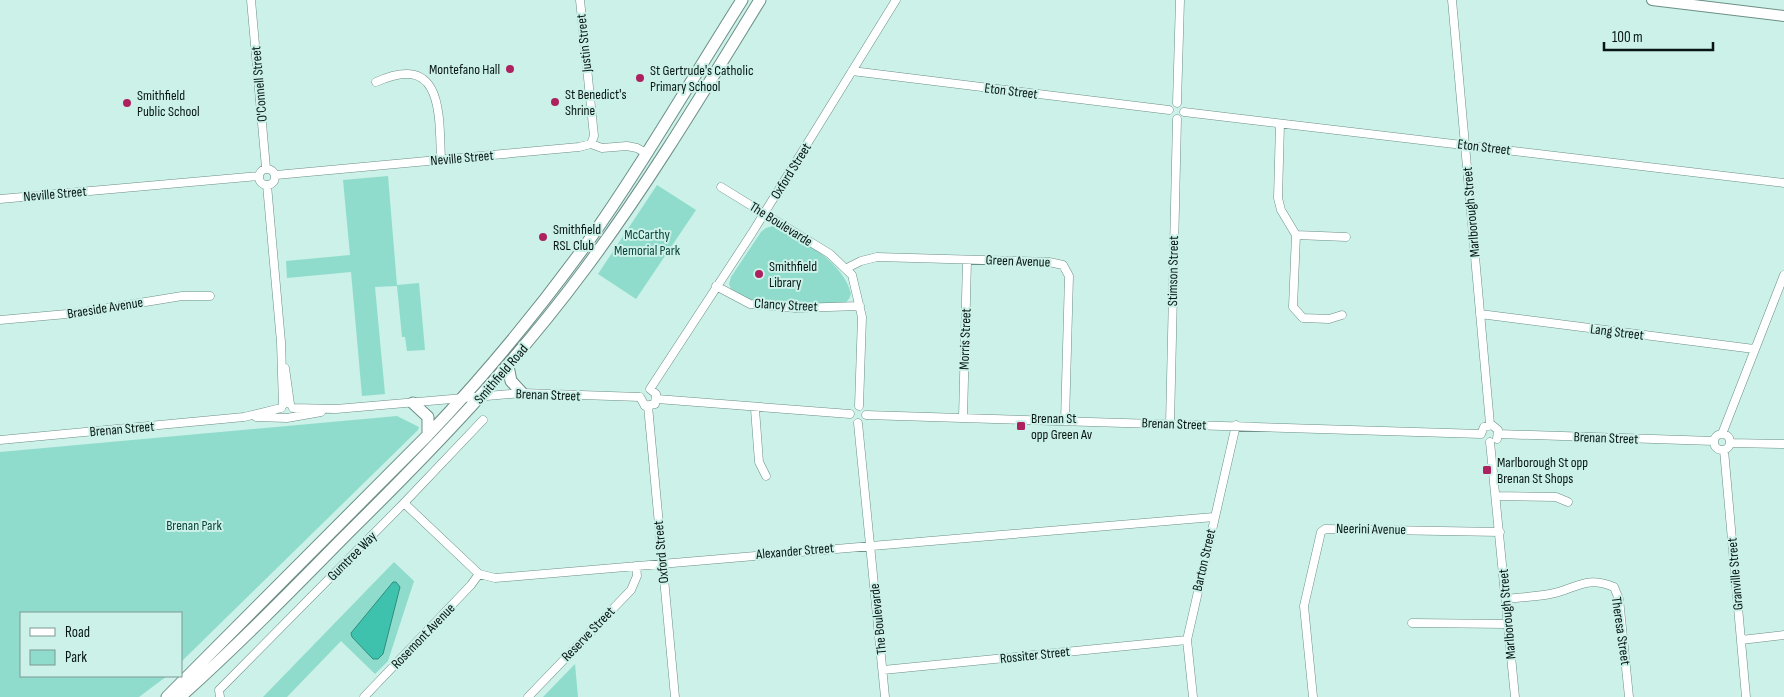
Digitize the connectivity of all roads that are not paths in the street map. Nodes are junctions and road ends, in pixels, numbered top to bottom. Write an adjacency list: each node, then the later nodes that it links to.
1 (251, 0): 22 (street, O'Connell Street)
2 (580, 0): 18 (street, Justin Street)
3 (742, 0): 20 (highway, Smithfield Road)
4 (760, 0): 43 (highway, Smithfield Road)
5 (896, 0): 11 (street, Oxford Street)
6 (1180, 0): 13 (street)
7 (1452, 0): 19 (street, Marlborough Street)
8 (1652, 0): 9 (main road)
9 (1691, 2): 10 (main road)
10 (1784, 16)
11 (852, 72): 14 (street, Eton Street); 29 (street, Oxford Street)
12 (376, 82): 21 (street)
13 (1177, 104): 14 (street); 15 (street)
14 (1169, 110): 16 (street)
15 (1184, 112): 16 (street); 17 (street, Eton Street)
16 (1177, 118): 65 (street, Stimson Street)
17 (1280, 124): 19 (street, Eton Street); 30 (street)
18 (591, 144): 20 (street, Neville Street); 21 (street, Neville Street)
19 (1464, 145): 25 (street, Eton Street); 38 (street, Marlborough Street)
20 (646, 153): 44 (highway, Smithfield Road)
21 (441, 160): 23 (street, Neville Street)
22 (266, 168): 23 (street); 24 (street)
23 (276, 175): 26 (street)
24 (259, 176): 26 (street); 28 (street, Neville Street)
25 (1784, 183)
26 (267, 185): 52 (street)
27 (721, 187): 29 (street, The Boulevarde)
28 (0, 199)
29 (765, 213): 33 (street, The Boulevarde); 35 (street, Oxford Street)
30 (1296, 235): 31 (street); 39 (street)
31 (1346, 237)
32 (967, 260): 33 (street, Green Avenue); 61 (street, Morris Street); 63 (street, Green Avenue)
33 (847, 268): 37 (street, The Boulevarde)
34 (1784, 274): 42 (street)
35 (716, 286): 37 (street, Clancy Street); 45 (street, Oxford Street)
36 (210, 296): 41 (street, Braeside Avenue)
37 (860, 306): 54 (street, The Boulevarde)
38 (1480, 314): 42 (street, Lang Street); 66 (street, Marlborough Street)
39 (1342, 315)
40 (520, 319): 44 (highway)
41 (0, 320)
42 (1754, 349): 70 (street)
43 (508, 366): 46 (highway); 47 (highway, Smithfield Road)
44 (476, 382): 49 (highway, Smithfield Road)
45 (650, 389): 48 (street); 50 (street)
46 (522, 393): 47 (street, Brenan Street); 48 (street, Brenan Street)
47 (482, 396): 49 (street, Brenan Street); 101 (highway, Smithfield Road)
48 (640, 397): 53 (street)
49 (463, 399): 51 (street, Brenan Street); 71 (highway, Smithfield Road)
50 (657, 400): 53 (street); 56 (street)
51 (413, 403): 55 (street, Brenan Street); 71 (highway)
52 (287, 406): 55 (street, Brenan Street); 59 (street, Brenan Street); 60 (street); 60 (street)
53 (648, 406): 85 (street, Oxford Street)
54 (859, 406): 57 (street); 58 (street)
55 (336, 409): 60 (street, Brenan Street)
56 (756, 409): 57 (street); 78 (street)
57 (850, 414): 64 (street)
58 (866, 415): 61 (street, Brenan Street); 64 (street)
59 (244, 417): 60 (street, Brenan Street); 72 (street, Brenan Street)
60 (287, 417)
61 (963, 418): 63 (street, Brenan Street)
62 (484, 420): 81 (street, Gumtree Way)
63 (1065, 421): 65 (street, Brenan Street)
64 (858, 423): 84 (street, The Boulevarde)
65 (1170, 424): 67 (street, Brenan Street)
66 (1490, 424): 68 (street); 69 (street)
67 (1236, 426): 68 (street, Brenan Street); 82 (street, Barton Street)
68 (1481, 434): 74 (street)
69 (1498, 434): 73 (street, Brenan Street); 74 (street)
70 (1722, 434): 73 (street); 75 (street)
71 (428, 435): 92 (highway, Smithfield Road)
72 (0, 440)
73 (1714, 441): 77 (street)
74 (1490, 442): 79 (street, Marlborough Street)
75 (1731, 443): 76 (street); 77 (street)
76 (1784, 444)
77 (1724, 450): 94 (street, Granville Street)
78 (766, 476)
79 (1496, 496): 80 (street); 83 (street, Marlborough Street)
80 (1568, 502)
81 (404, 503): 87 (street); 98 (street, Gumtree Way)
82 (1214, 517): 84 (street, Alexander Street); 93 (street, Barton Street)
83 (1500, 532): 88 (street, Marlborough Street); 107 (street, Neerini Avenue)
84 (870, 545): 85 (street, Alexander Street); 95 (street, The Boulevarde)
85 (662, 563): 86 (street, Alexander Street); 104 (street, Oxford Street)
86 (636, 566): 87 (street, Alexander Street); 103 (street, Reserve Street)
87 (479, 574): 102 (street, Rosemont Avenue)
88 (1506, 599): 90 (street, Marlborough Street); 109 (street, Theresa Street)
89 (1412, 624): 90 (street)
90 (1508, 624): 108 (street, Marlborough Street)
91 (1784, 635): 94 (street)
92 (227, 639): 97 (highway); 100 (highway, Smithfield Road)
93 (1187, 640): 95 (street, Rossiter Street); 106 (street, Barton Street)
94 (1741, 640): 110 (street, Granville Street)
95 (883, 670): 105 (street, The Boulevarde)
96 (182, 677): 99 (highway)
97 (182, 677)
98 (219, 694)
99 (158, 697)
100 (166, 697)
101 (180, 697)
102 (364, 697)
103 (528, 697)
104 (675, 697)
105 (885, 697)
106 (1193, 697)
107 (1313, 697)
108 (1515, 697)
109 (1630, 697)
110 (1746, 697)

